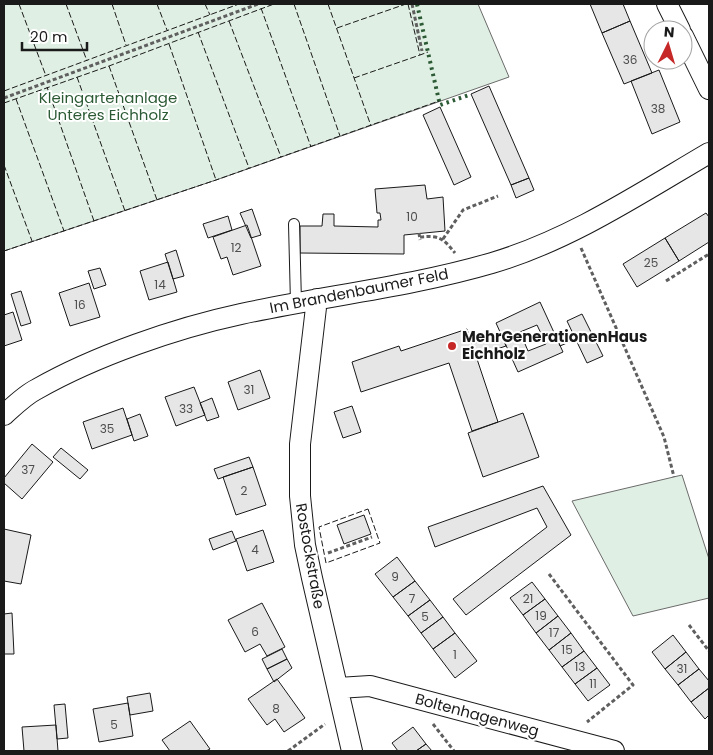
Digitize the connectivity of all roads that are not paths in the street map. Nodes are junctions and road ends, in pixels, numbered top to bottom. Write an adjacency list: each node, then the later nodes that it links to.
1 (668, 4): 2 (street)
2 (675, 20)
3 (693, 56): 4 (street)
4 (709, 89)
5 (709, 153): 7 (street, Im Brandenbaumer Feld)
6 (294, 224): 8 (lane)
7 (318, 299): 8 (street, Im Brandenbaumer Feld); 10 (street, Rostockstraße)
8 (296, 303): 9 (street, Im Brandenbaumer Feld)
9 (4, 415)
10 (338, 688): 11 (street, Rostockstraße); 12 (street, Boltenhagenweg)
11 (352, 751)
12 (614, 751)

